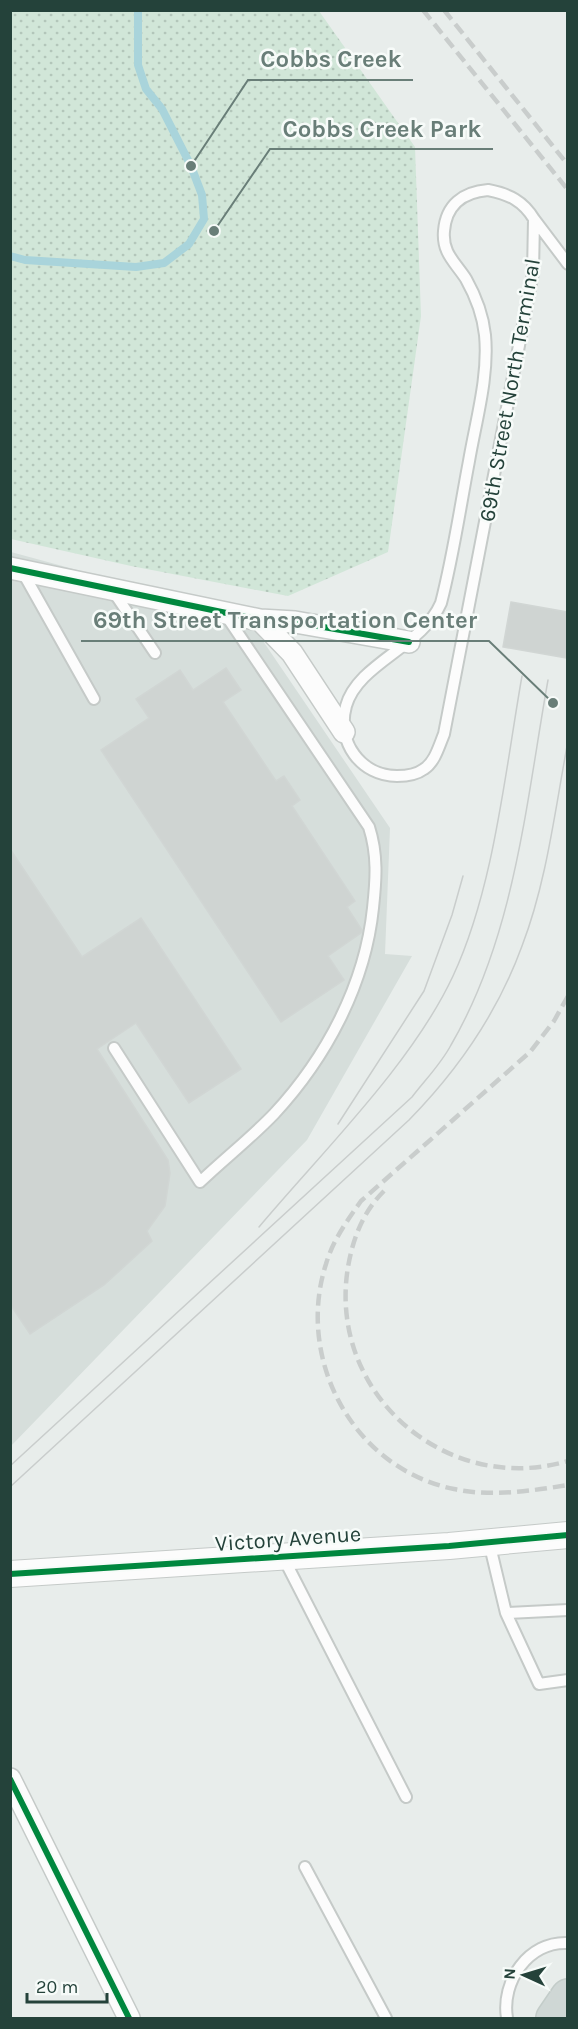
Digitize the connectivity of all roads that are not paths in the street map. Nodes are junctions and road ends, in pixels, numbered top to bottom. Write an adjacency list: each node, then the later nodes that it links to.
1 (534, 219): 2 (lane); 7 (lane, 69th Street North Terminal); 10 (lane, 69th Street North Terminal)
2 (567, 264)
3 (16, 569): 4 (street); 9 (lane)
4 (112, 588): 5 (street); 8 (lane)
5 (224, 612): 6 (street); 11 (lane)
6 (260, 620): 7 (street); 10 (street)
7 (409, 642): 10 (lane, 69th Street North Terminal)
8 (155, 653)
9 (94, 699)
10 (344, 732)
11 (114, 1047)
12 (567, 1535): 13 (street, Victory Avenue)
13 (489, 1542): 14 (street, Victory Avenue); 17 (lane)
14 (283, 1556): 15 (street, Victory Avenue); 20 (lane)
15 (10, 1574)
16 (567, 1610): 17 (lane)
17 (506, 1613): 18 (lane)
18 (567, 1680)
19 (10, 1779): 24 (street)
20 (406, 1797)
21 (305, 1867): 25 (lane)
22 (567, 1943): 26 (lane)
23 (567, 1996): 27 (main road)
24 (129, 2019)
25 (386, 2019)
26 (507, 2019)
27 (553, 2019)

